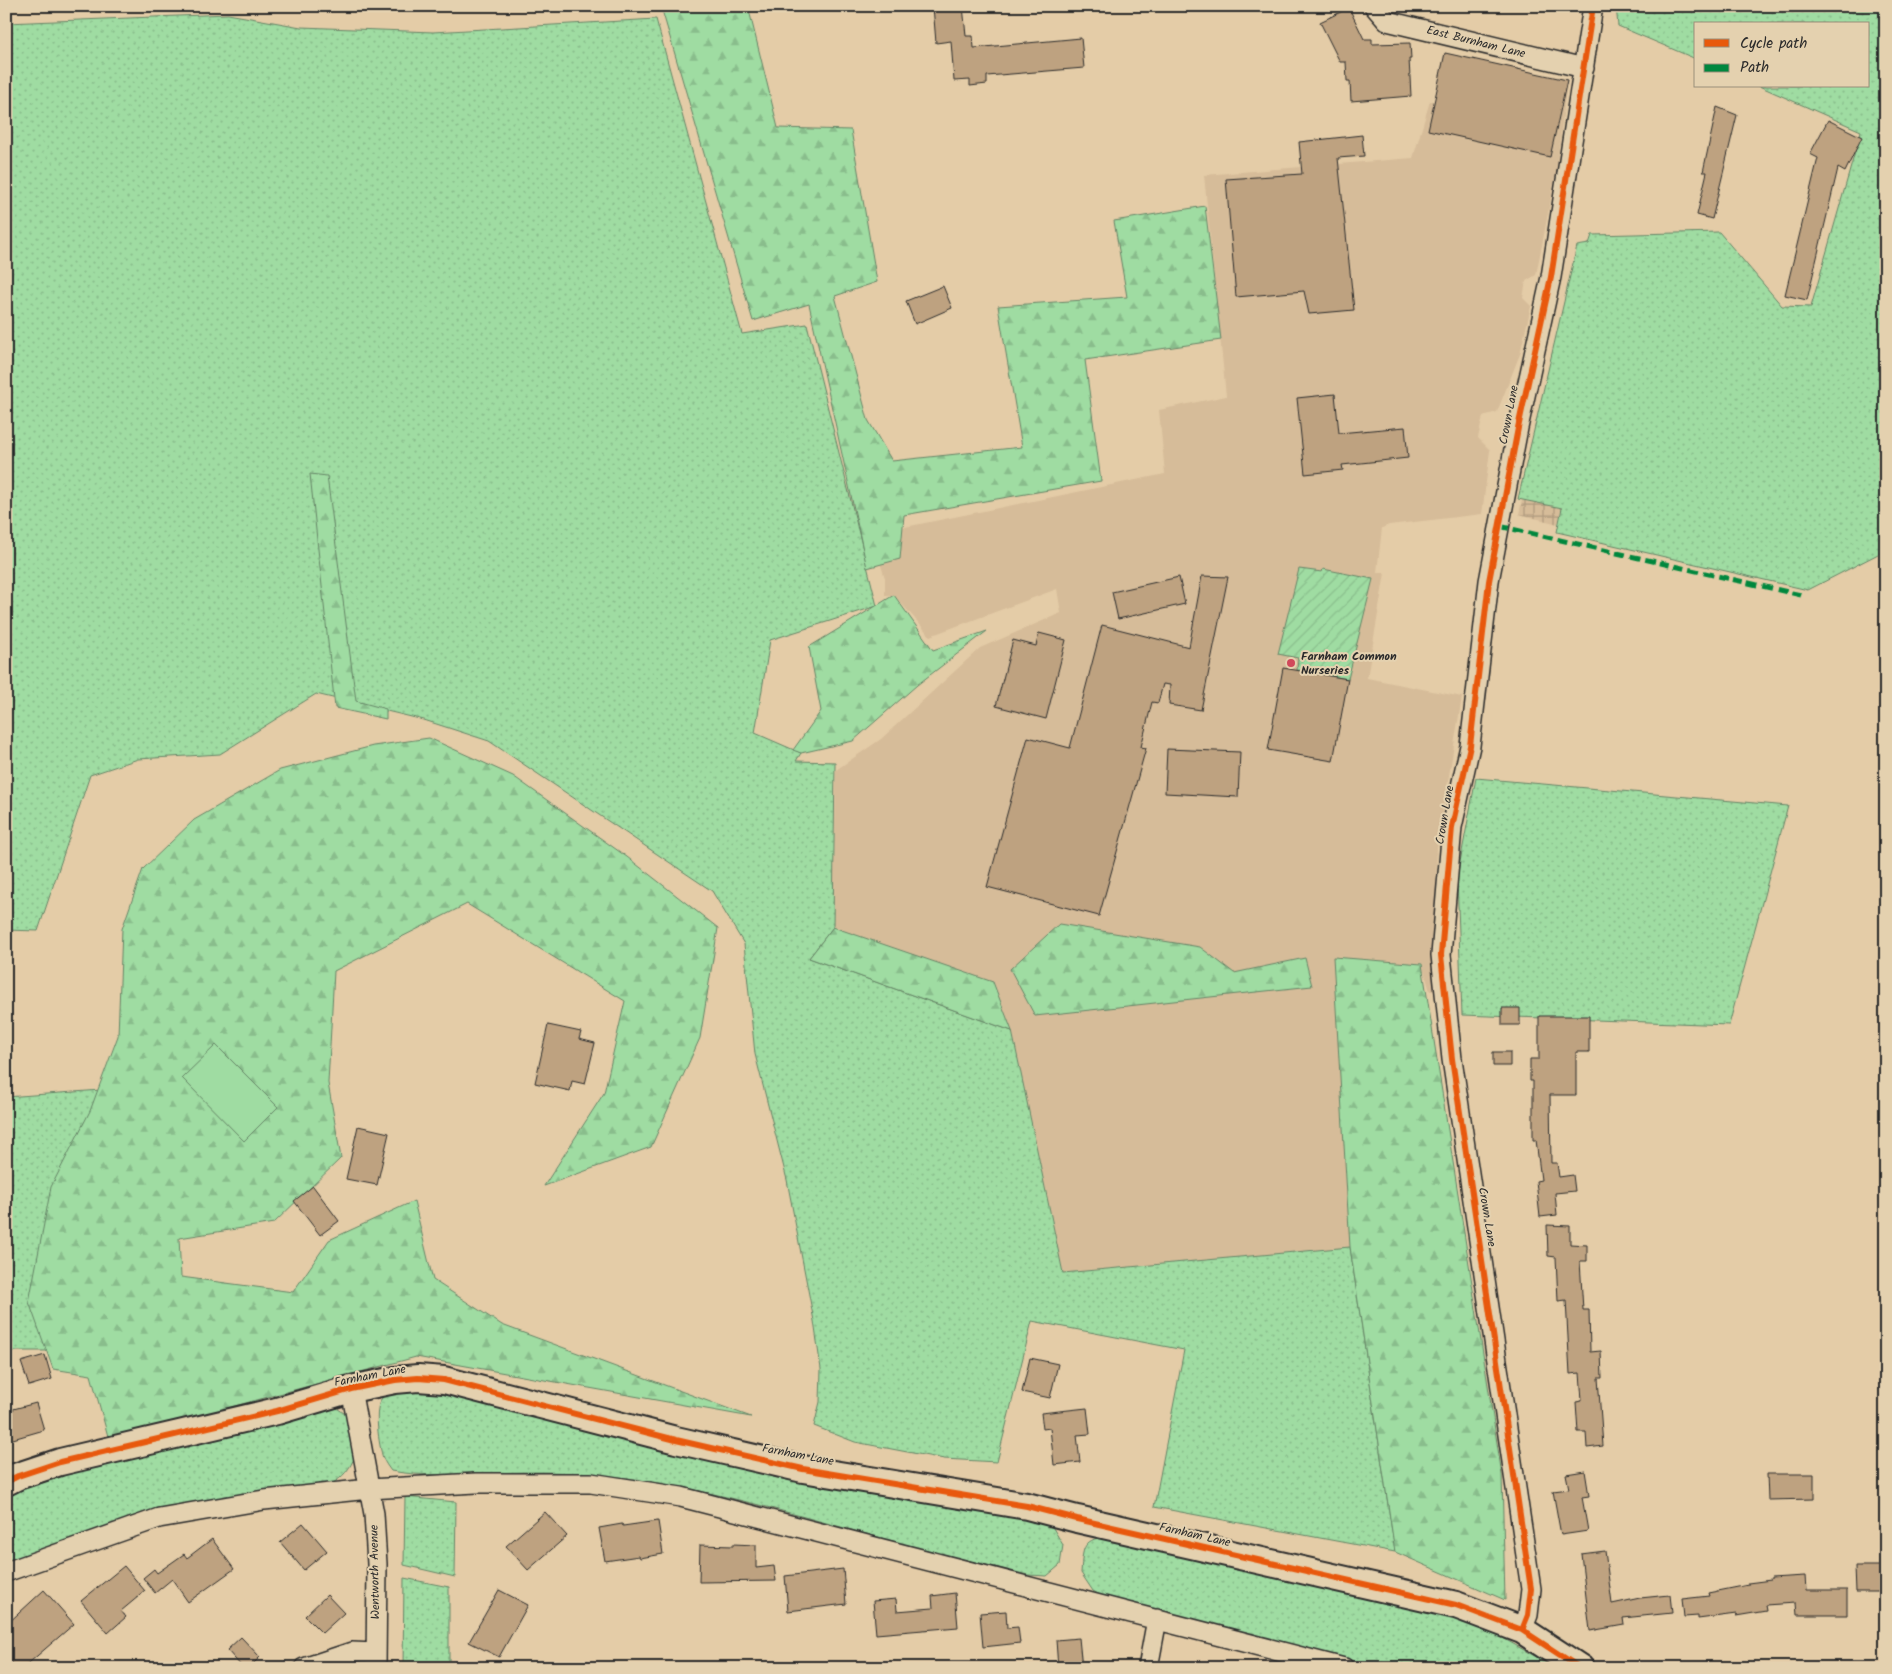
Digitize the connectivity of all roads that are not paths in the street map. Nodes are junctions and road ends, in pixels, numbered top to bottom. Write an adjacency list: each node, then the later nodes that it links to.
1 (1374, 6): 3 (street, East Burnham Lane)
2 (1593, 6): 3 (street, Crown Lane)
3 (1584, 68): 9 (street, Crown Lane)
4 (351, 1389): 5 (street, Farnham Lane); 6 (street, Wentworth Avenue); 9 (street, Farnham Lane)
5 (6, 1482)
6 (369, 1489): 7 (street); 8 (street); 10 (street, Wentworth Avenue)
7 (6, 1572)
8 (1157, 1619): 12 (street); 13 (street)
9 (1522, 1630): 14 (street, Farnham Lane)
10 (376, 1661): 11 (street)
11 (304, 1668)
12 (1148, 1668)
13 (1344, 1668)
14 (1580, 1668)

